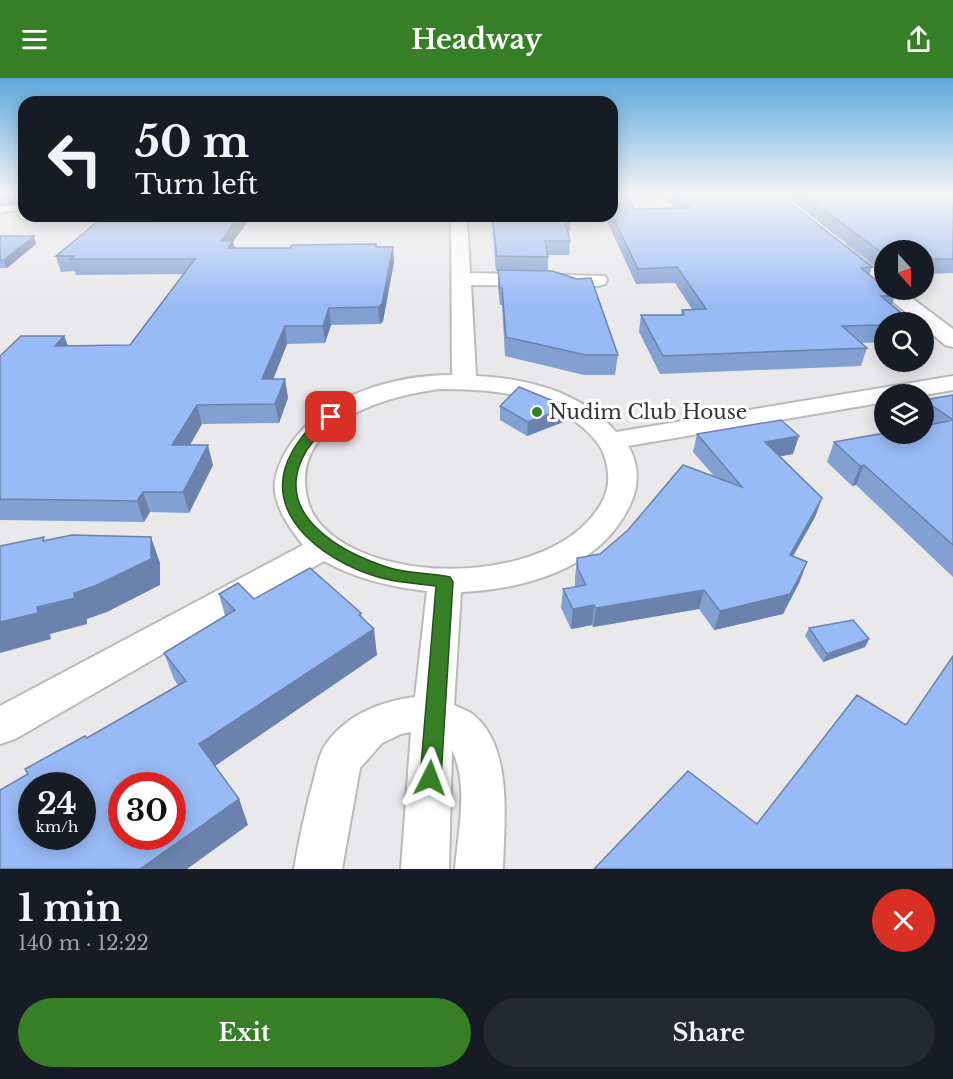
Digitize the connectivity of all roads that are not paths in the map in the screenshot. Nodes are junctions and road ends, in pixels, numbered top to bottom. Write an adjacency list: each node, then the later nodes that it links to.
1 (459, 231): 4 (street)
2 (823, 236): 3 (street)
3 (874, 277)
4 (461, 279): 5 (street); 8 (street)
5 (598, 280)
6 (903, 300): 7 (street)
7 (953, 340)
8 (464, 381): 10 (street); 11 (street)
9 (953, 383): 10 (street)
10 (611, 441): 12 (street)
11 (326, 546): 12 (street); 14 (street)
12 (445, 582): 13 (street)
13 (434, 715): 15 (street); 16 (street); 17 (street)
14 (0, 726)
15 (318, 869)
16 (425, 869)
17 (479, 869)

